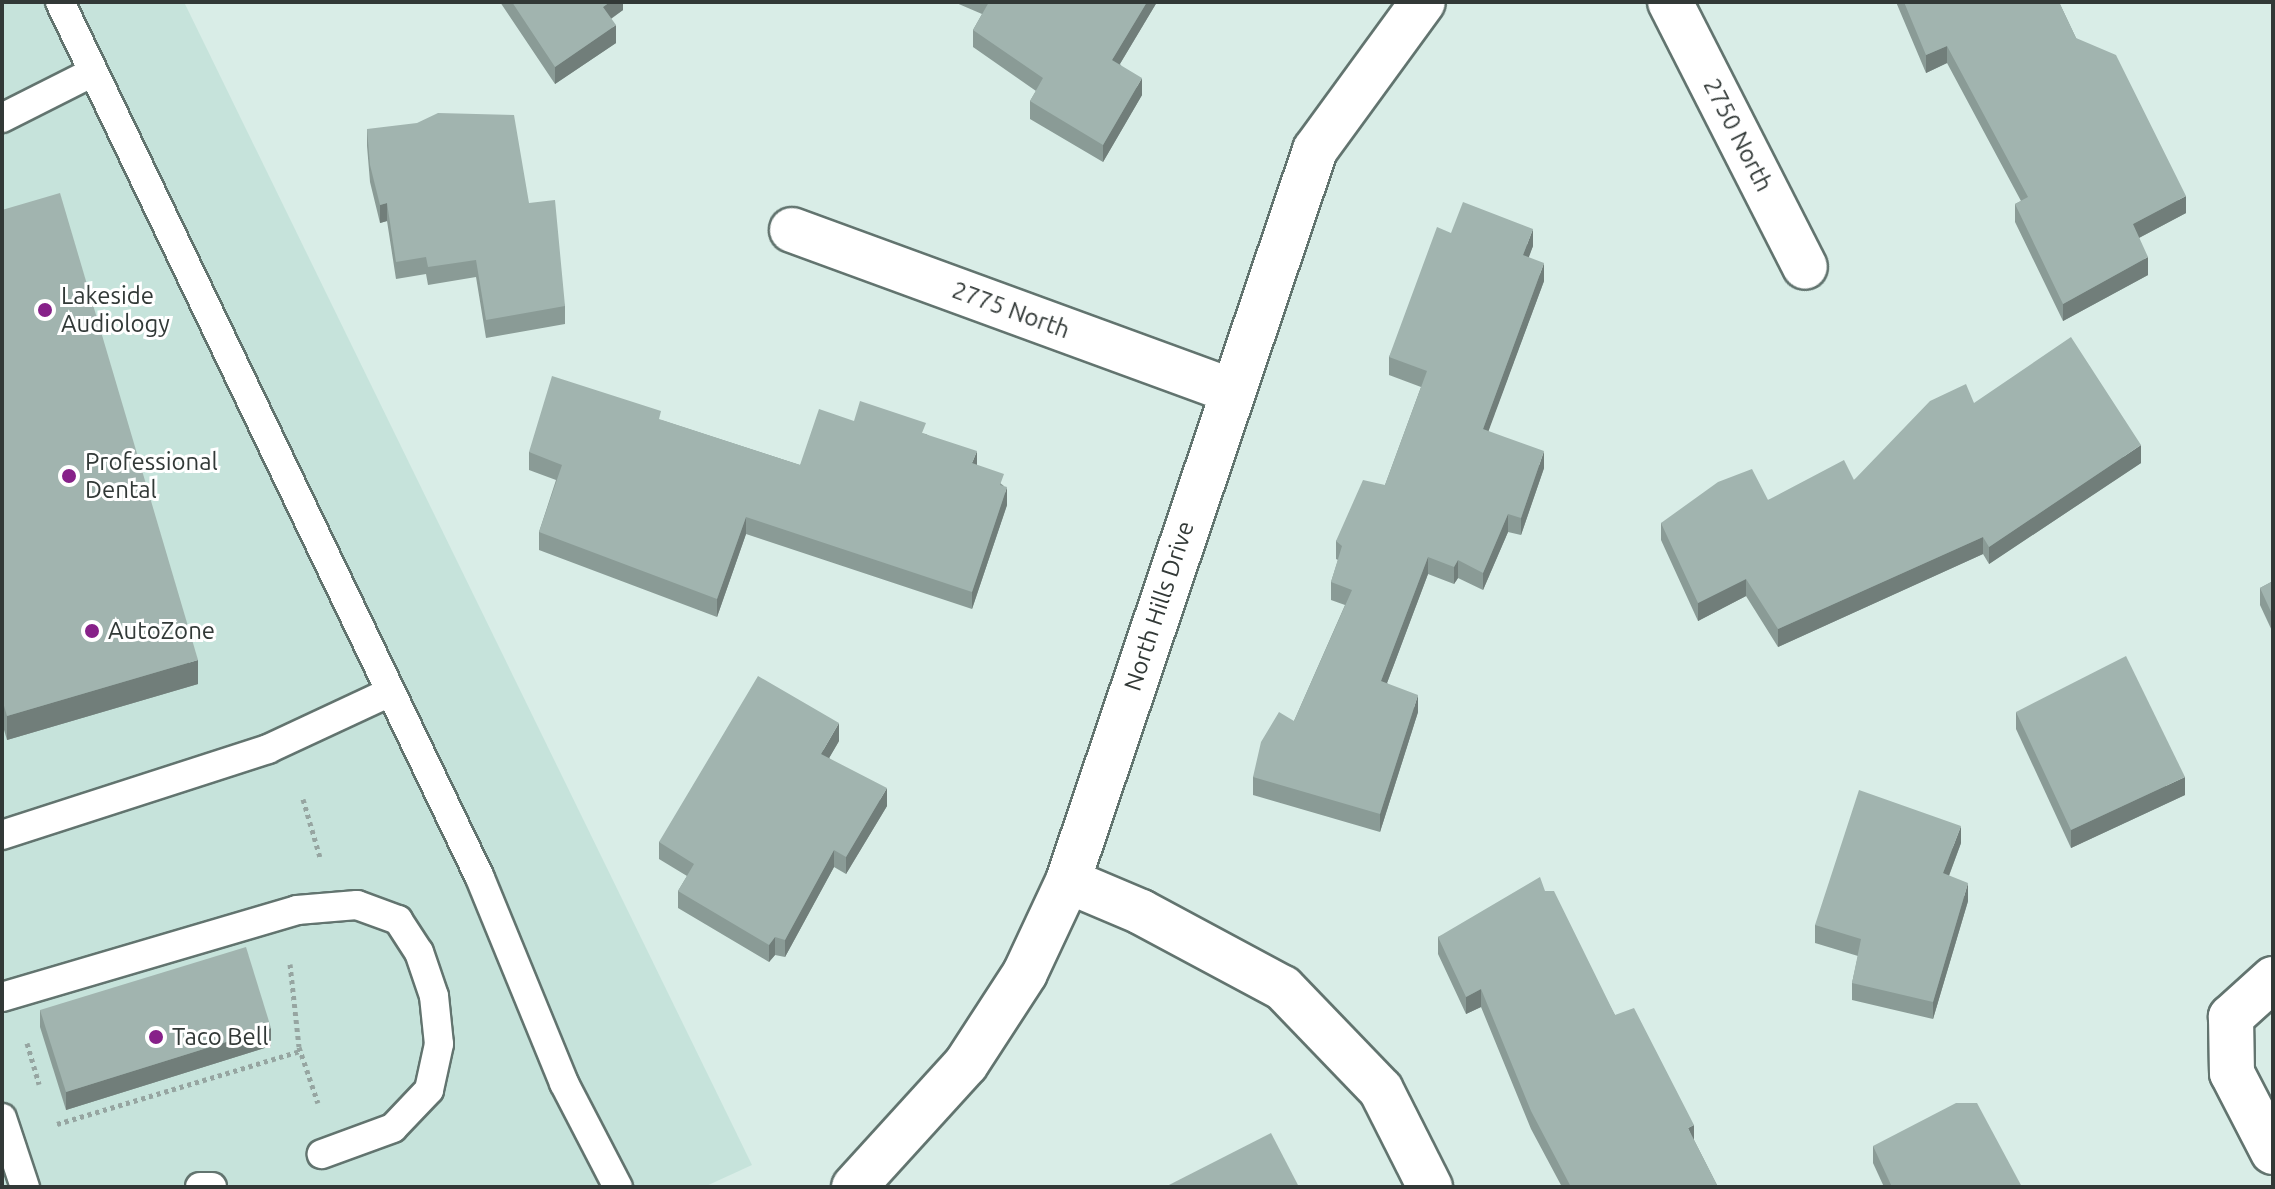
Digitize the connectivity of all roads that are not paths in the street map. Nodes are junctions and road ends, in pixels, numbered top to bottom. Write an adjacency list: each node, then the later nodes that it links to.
1 (60, 2): 4 (lane)
2 (1423, 2): 8 (street, North Hills Drive)
3 (1670, 2): 7 (street, 2750 North)
4 (93, 72): 5 (lane); 9 (lane)
5 (2, 118)
6 (792, 230): 8 (street, 2775 North)
7 (1805, 267)
8 (1231, 391): 11 (street, North Hills Drive)
9 (390, 692): 10 (lane); 20 (lane)
10 (2, 835)
11 (1068, 881): 21 (street, North Hills Drive); 22 (street)
12 (2273, 979): 15 (street)
13 (2, 997): 16 (lane)
14 (2, 1118): 17 (lane)
15 (2273, 1152)
16 (322, 1154)
17 (25, 1187)
18 (200, 1187): 19 (lane)
19 (212, 1187)
20 (618, 1187)
21 (854, 1187)
22 (1430, 1187)

